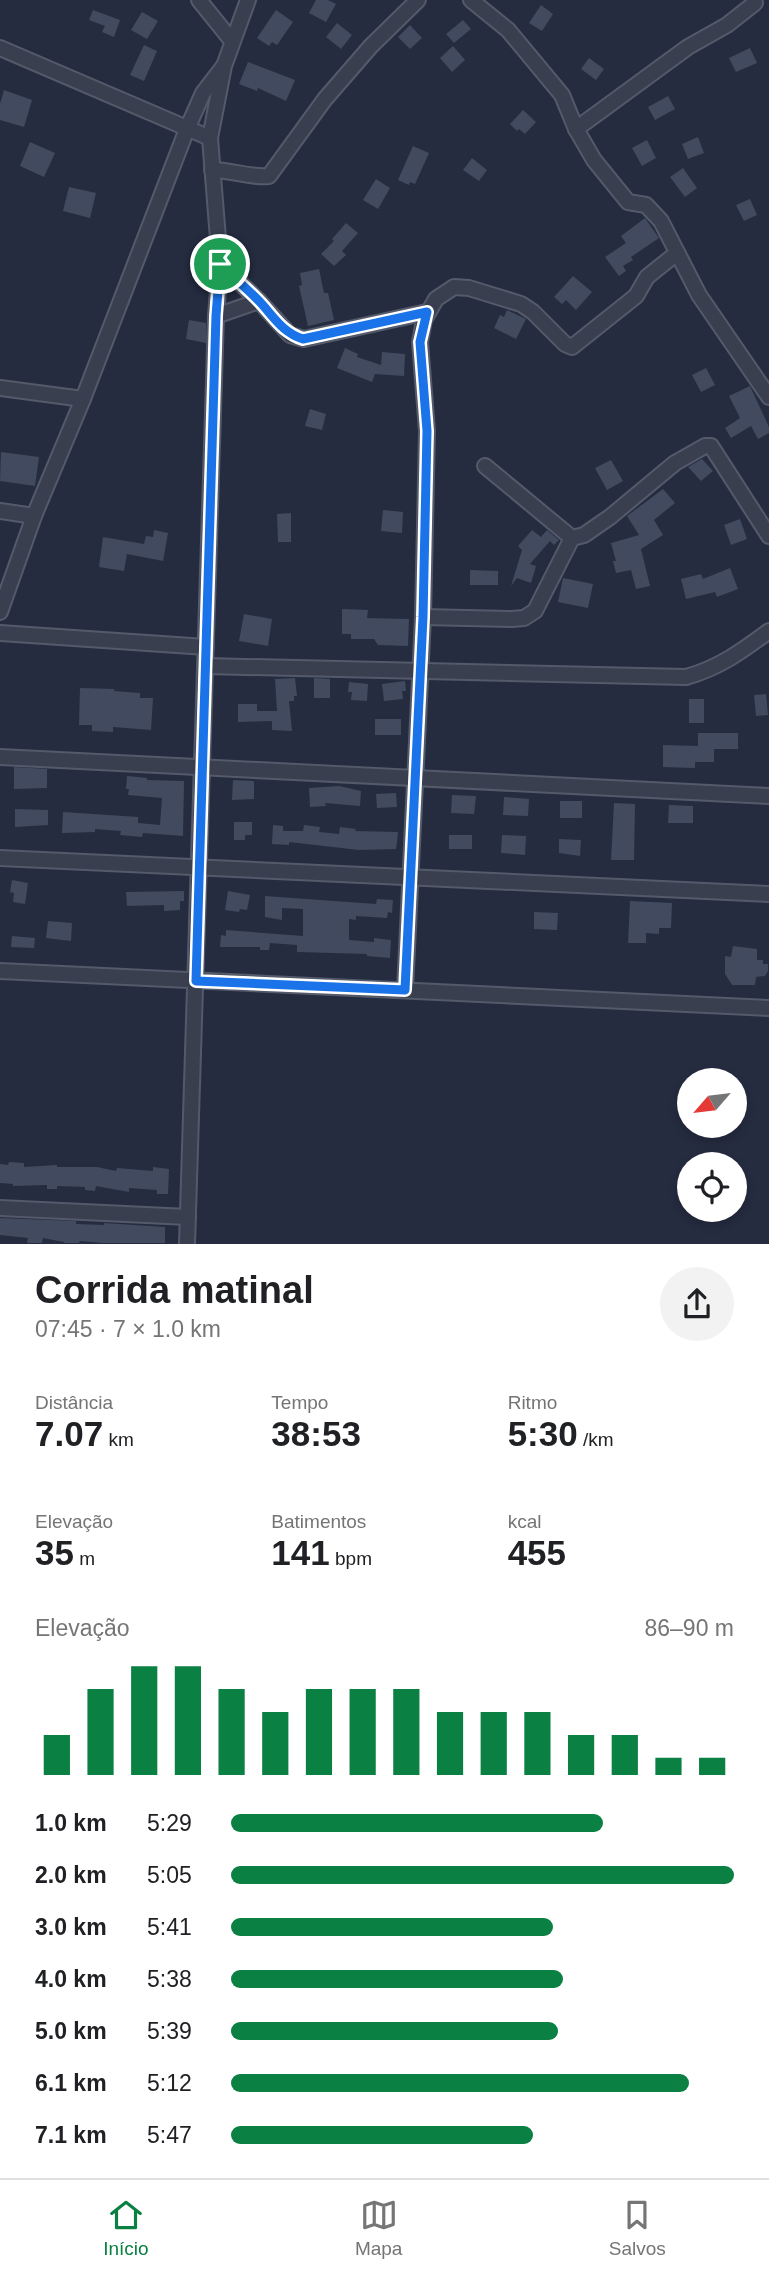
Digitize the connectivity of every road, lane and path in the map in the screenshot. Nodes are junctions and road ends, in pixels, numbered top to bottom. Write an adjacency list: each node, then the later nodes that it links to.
1 (199, 0): 6 (street)
2 (248, 0): 6 (street)
3 (418, 0): 12 (street)
4 (471, 0): 10 (street)
5 (755, 3): 10 (street)
6 (232, 41): 8 (street)
7 (0, 48): 9 (street)
8 (224, 66): 9 (street); 11 (street)
9 (187, 129): 11 (street); 20 (street)
10 (576, 129): 13 (street)
11 (210, 138): 12 (street)
12 (212, 170): 14 (street)
13 (677, 253): 16 (street); 19 (street)
14 (220, 264): 15 (street); 17 (street)
15 (259, 301): 16 (street); 17 (street)
16 (427, 312): 27 (street)
17 (216, 316): 30 (street)
18 (0, 388): 20 (street)
19 (769, 397)
20 (83, 399): 23 (street)
21 (485, 466): 25 (street)
22 (0, 511): 23 (street)
23 (34, 516): 26 (street)
24 (769, 536): 25 (street)
25 (572, 538): 27 (street)
26 (0, 612)
27 (423, 617): 32 (street)
28 (769, 631): 32 (street)
29 (0, 633): 30 (street)
30 (206, 648): 31 (street)
31 (205, 666): 32 (street); 34 (street)
32 (421, 672): 35 (street)
33 (0, 757): 34 (street)
34 (202, 768): 35 (street); 38 (street)
35 (415, 778): 36 (street); 39 (street)
36 (769, 796)
37 (0, 858): 38 (street)
38 (199, 868): 39 (street); 42 (street)
39 (411, 878): 40 (street); 43 (street)
40 (769, 894)
41 (0, 971): 42 (street)
42 (196, 981): 43 (street); 46 (street)
43 (405, 990): 44 (street)
44 (769, 1008)
45 (0, 1208): 46 (street)
46 (188, 1217): 47 (street)
47 (187, 1244)

